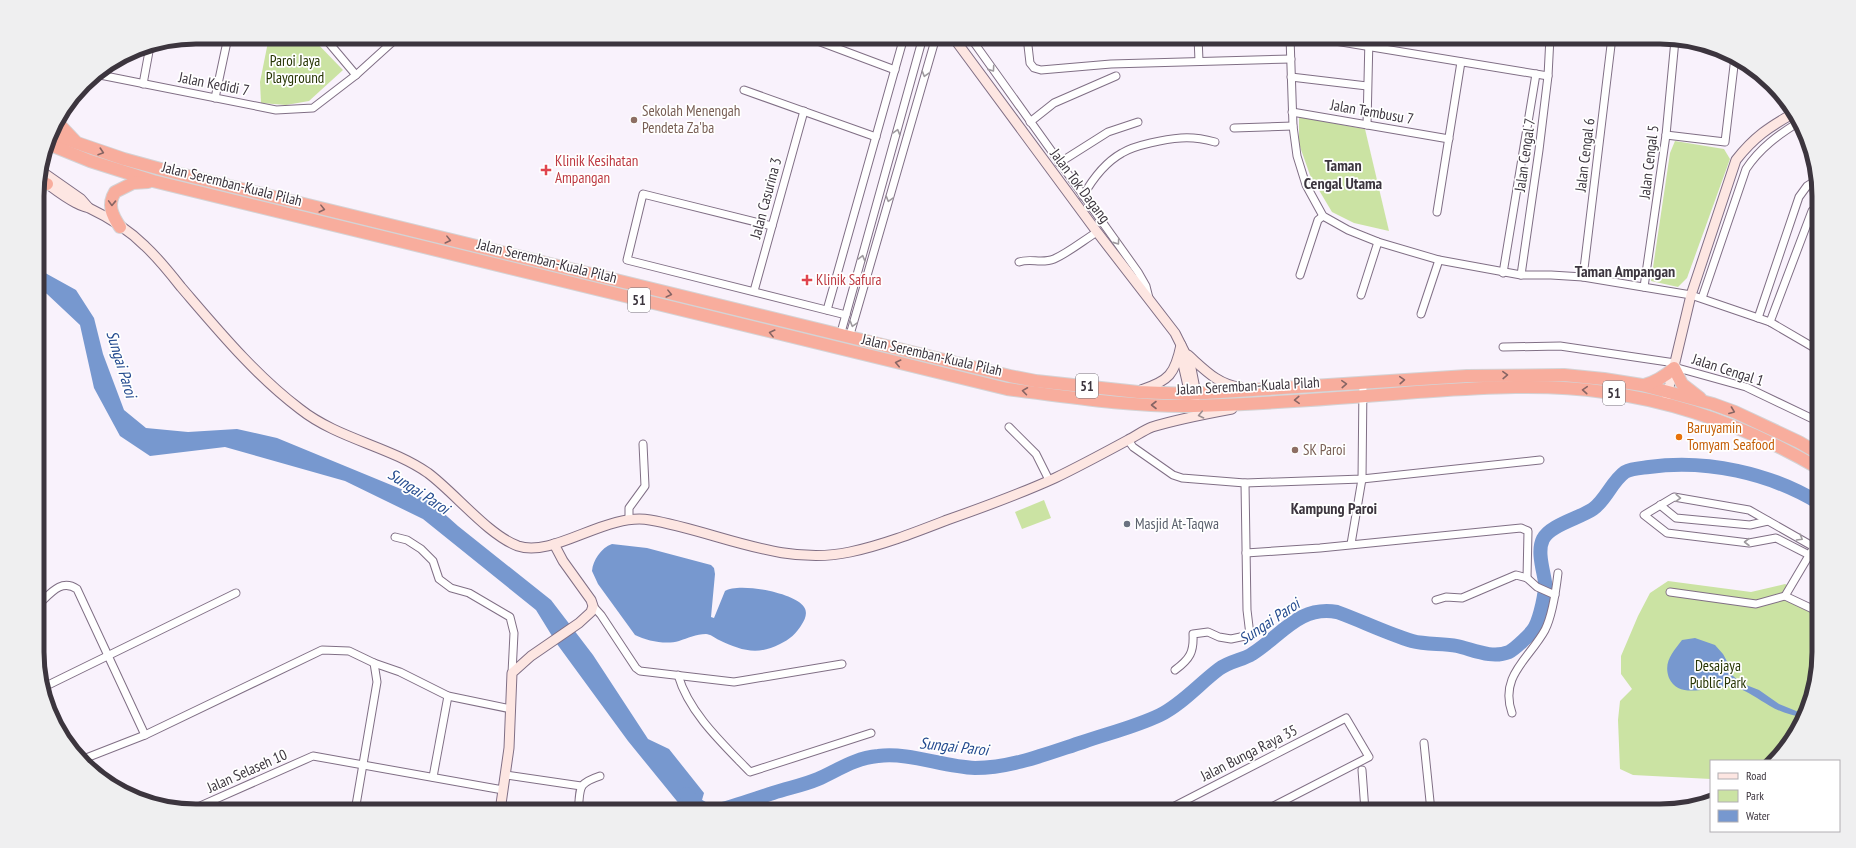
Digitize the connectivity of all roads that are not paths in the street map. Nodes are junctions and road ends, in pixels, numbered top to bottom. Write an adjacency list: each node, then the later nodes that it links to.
1 (227, 44): 33 (street)
2 (330, 44): 25 (street)
3 (390, 44): 25 (street, Jalan Kedidi 7)
4 (826, 44): 23 (street)
5 (902, 44): 23 (street)
6 (921, 44): 79 (street, one-way to 6)
7 (934, 44): 82 (street, one-way to 82)
8 (958, 44): 63 (street, Jalan Tok Dagang)
9 (975, 44): 37 (street, one-way to 37)
10 (1028, 44): 20 (street)
11 (1198, 44): 20 (street)
12 (1290, 44): 19 (street)
13 (1355, 44): 17 (street)
14 (1550, 44): 28 (street, Jalan Cengal 7)
15 (1611, 44): 70 (street, Jalan Cengal 6)
16 (1675, 44): 44 (street, Jalan Cengal 5)
17 (1368, 46): 21 (street); 31 (street)
18 (149, 51): 30 (street)
19 (1291, 59): 20 (street); 29 (street)
20 (1199, 61)
21 (1461, 62): 24 (street); 47 (street)
22 (1734, 63): 44 (street)
23 (895, 70): 46 (street)
24 (1536, 74): 28 (street); 67 (street)
25 (356, 75): 33 (street, Jalan Kedidi 7)
26 (102, 76): 30 (street, Jalan Kedidi 7)
27 (1116, 76): 37 (street)
28 (1548, 76): 69 (street, Jalan Cengal 7)
29 (1291, 77): 31 (street); 35 (street)
30 (143, 84): 33 (street, Jalan Kedidi 7)
31 (1367, 86): 39 (street)
32 (744, 90): 34 (street)
33 (215, 98)
34 (804, 111): 46 (street); 61 (street, Jalan Casurina 3)
35 (1292, 112): 39 (street, Jalan Tembusu 7); 41 (street)
36 (1789, 116): 74 (street)
37 (1030, 122): 51 (street)
38 (1138, 122): 51 (street)
39 (1367, 125): 47 (street, Jalan Tembusu 7)
40 (1794, 125): 75 (street)
41 (1293, 126): 43 (street); 60 (street)
42 (61, 127): 49 (highway)
43 (1234, 128)
44 (1666, 135): 71 (street, Jalan Cengal 5)
45 (57, 136): 49 (highway, Jalan Seremban-Kuala Pilah / 51)
46 (876, 137): 77 (street)
47 (1448, 139): 59 (street)
48 (1215, 142): 56 (street)
49 (77, 144): 82 (highway, Jalan Seremban-Kuala Pilah / 51, one-way to 82)
50 (53, 146): 53 (highway, Jalan Seremban-Kuala Pilah / 51)
51 (1059, 163): 56 (street)
52 (45, 175): 57 (street)
53 (153, 181): 62 (highway, one-way to 62); 93 (highway, Jalan Seremban-Kuala Pilah / 51, one-way to 53)
54 (44, 183): 57 (street)
55 (1812, 183): 80 (street)
56 (1083, 196): 76 (street, one-way to 76)
57 (88, 207): 62 (street)
58 (1812, 211): 81 (street)
59 (1437, 212)
60 (1323, 216): 64 (street); 68 (street)
61 (772, 226): 72 (street, Jalan Casurina 3); 72 (street)
62 (120, 227): 111 (street)
63 (1097, 232): 66 (street); 76 (street, Jalan Tok Dagang)
64 (1378, 242): 65 (street); 73 (street)
65 (1439, 260): 67 (street); 78 (street)
66 (1019, 262)
67 (1503, 272): 69 (street)
68 (1300, 275)
69 (1521, 275): 70 (street)
70 (1583, 277): 71 (street)
71 (1644, 287): 74 (street)
72 (754, 291): 77 (street)
73 (1361, 295)
74 (1691, 295): 75 (street); 86 (street)
75 (1702, 298): 80 (street)
76 (1149, 299): 85 (street, Jalan Tok Dagang)
77 (827, 310): 79 (street)
78 (1421, 314)
79 (846, 315): 82 (street)
80 (1758, 318): 81 (street)
81 (1770, 322): 83 (street)
82 (845, 337): 90 (highway, Jalan Seremban-Kuala Pilah / 51)
83 (1812, 346)
84 (1503, 347): 86 (street, Jalan Cengal 1)
85 (1182, 348): 89 (street); 90 (street); 93 (street, Jalan Tok Dagang)
86 (1674, 366): 88 (highway); 91 (street); 96 (highway); 97 (street, Jalan Cengal 1)
87 (1363, 383): 88 (highway, Jalan Seremban-Kuala Pilah / 51, one-way to 88); 89 (highway, Jalan Seremban-Kuala Pilah / 51, one-way to 87); 92 (street)
88 (1642, 385): 91 (highway, Jalan Seremban-Kuala Pilah / 51)
89 (1264, 388): 93 (highway, Jalan Seremban-Kuala Pilah / 51)
90 (1138, 392): 93 (highway, Jalan Seremban-Kuala Pilah / 51)
91 (1668, 392): 95 (street); 96 (highway, Jalan Seremban-Kuala Pilah / 51)
92 (1364, 396): 94 (highway, Jalan Seremban-Kuala Pilah / 51, one-way to 94); 95 (highway, Jalan Seremban-Kuala Pilah / 51, one-way to 92); 104 (street)
93 (1193, 398): 94 (highway, Jalan Seremban-Kuala Pilah / 51)
94 (1266, 402): 99 (street, one-way to 99)
95 (1665, 404): 103 (highway, Jalan Seremban-Kuala Pilah / 51)
96 (1713, 404): 101 (highway, Jalan Seremban-Kuala Pilah / 51, one-way to 101)
97 (1812, 419)
98 (1009, 427): 105 (street)
99 (1128, 440): 105 (street); 106 (street)
100 (643, 444): 108 (street)
101 (1812, 449)
102 (1540, 460): 104 (street)
103 (1812, 465)
104 (1362, 479): 106 (street); 112 (street)
105 (1049, 480): 108 (street)
106 (1244, 483): 115 (street)
107 (1660, 505): 109 (street); 109 (street, one-way to 109); 116 (street, one-way to 107)
108 (629, 519): 111 (street)
109 (1768, 520): 113 (street, one-way to 113)
110 (395, 537): 132 (street)
111 (554, 544): 126 (street)
112 (1351, 544): 115 (street); 119 (street)
113 (1812, 546)
114 (1812, 550): 116 (street, one-way to 116)
115 (1246, 553): 131 (street)
116 (1809, 555): 117 (street); 123 (street)
117 (1812, 556)
118 (1558, 573): 122 (street)
119 (1527, 578): 122 (street); 125 (street)
120 (1670, 592): 123 (street)
121 (236, 593): 128 (street)
122 (1552, 594): 137 (street)
123 (1786, 596): 127 (street)
124 (44, 599): 128 (street)
125 (1436, 600)
126 (593, 606): 132 (street); 133 (street)
127 (1812, 609)
128 (109, 657): 134 (street); 139 (street)
129 (374, 663): 135 (street); 139 (street); 142 (street)
130 (842, 664): 133 (street)
131 (1175, 670)
132 (512, 672): 136 (street)
133 (678, 675): 138 (street)
134 (48, 685)
135 (448, 696): 136 (street); 146 (street)
136 (511, 709): 144 (street)
137 (1512, 713)
138 (871, 733)
139 (145, 735): 141 (street)
140 (1424, 743): 156 (street)
141 (87, 757)
142 (363, 764): 146 (street); 149 (street, Jalan Selaseh 10); 150 (street)
143 (1362, 770): 155 (street)
144 (506, 775): 147 (street); 148 (street)
145 (600, 776): 147 (street)
146 (433, 777): 148 (street)
147 (582, 786): 152 (street)
148 (503, 790): 151 (street)
149 (205, 804)
150 (356, 804)
151 (501, 804)
152 (579, 804)
153 (1179, 804): 154 (street, Jalan Bunga Raya 35)
154 (1278, 804)
155 (1364, 804)
156 (1430, 804)

